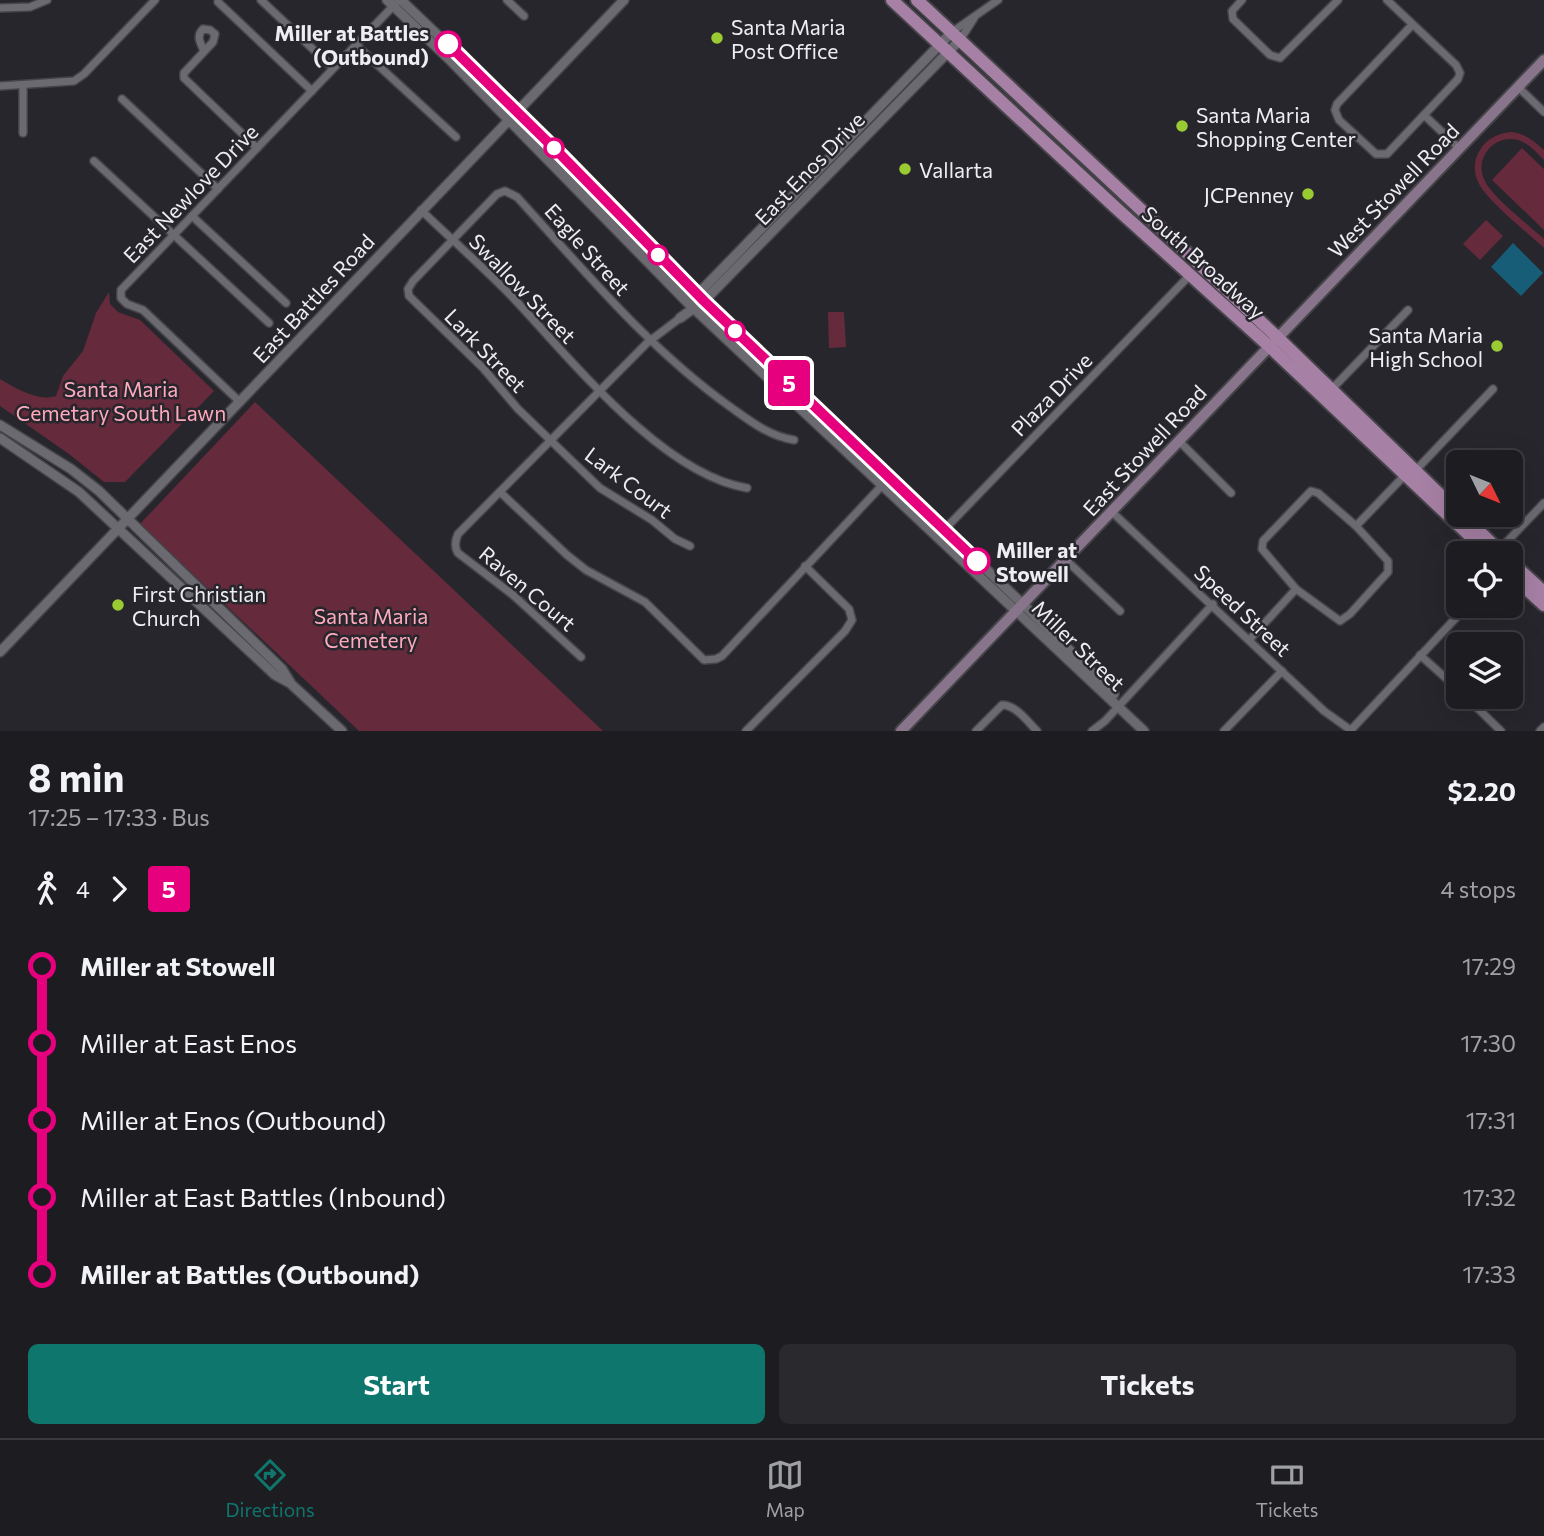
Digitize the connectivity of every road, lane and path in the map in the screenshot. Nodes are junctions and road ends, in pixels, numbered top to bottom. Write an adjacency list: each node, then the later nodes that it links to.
1 (47, 0): 14 (street)
2 (155, 0): 24 (street)
3 (261, 0): 22 (street)
4 (507, 0): 15 (street)
5 (624, 0): 28 (street, East Battles Road)
6 (892, 0): 19 (main road, South Broadway)
7 (917, 0): 17 (main road, South Broadway)
8 (998, 0): 17 (street)
9 (1242, 0): 10 (street)
10 (1338, 0)
11 (1387, 0): 16 (street)
12 (395, 1): 18 (street, East Newlove Drive); 28 (street, Miller Street); 31 (street, Miller Street)
13 (218, 2): 26 (street)
14 (0, 8)
15 (524, 16)
16 (1412, 25): 30 (street); 30 (street)
17 (956, 36): 19 (street, East Enos Drive); 50 (main road, South Broadway)
18 (356, 45): 22 (street, East Newlove Drive); 33 (street)
19 (944, 48): 42 (main road, South Broadway); 43 (street, East Enos Drive)
20 (204, 51): 34 (street)
21 (1544, 60): 25 (main road, West Stowell Road)
22 (333, 68): 26 (street, East Newlove Drive)
23 (0, 86): 24 (street)
24 (23, 86): 32 (street)
25 (1518, 87): 29 (street); 35 (main road, West Stowell Road)
26 (312, 91): 34 (street, East Newlove Drive)
27 (122, 99): 37 (street)
28 (517, 111): 31 (street, East Battles Road); 43 (street, Miller Street)
29 (1544, 112)
30 (1424, 115): 35 (street)
31 (509, 119): 38 (street, East Battles Road); 45 (street, Miller Street)
32 (23, 133)
33 (456, 137)
34 (257, 148): 37 (street, East Newlove Drive)
35 (1459, 148): 50 (main road, West Stowell Road)
36 (94, 161): 40 (street)
37 (218, 189): 39 (street, East Newlove Drive)
38 (421, 210): 41 (street, Swallow Street); 54 (street, East Battles Road)
39 (192, 216): 40 (street, East Newlove Drive); 44 (street)
40 (173, 235): 48 (street); 54 (street, East Newlove Drive)
41 (452, 240): 49 (street, Eagle Street); 52 (street, Swallow Street); 57 (street, Lark Street)
42 (1190, 275): 50 (main road, South Broadway); 73 (street, Plaza Drive)
43 (700, 298): 45 (street, East Enos Drive); 61 (street, Miller Street)
44 (286, 303)
45 (692, 306): 47 (street, East Enos Drive); 62 (street, Miller Street)
46 (1408, 310): 53 (street)
47 (680, 318): 49 (street, East Enos Drive)
48 (269, 323)
49 (650, 340): 52 (street, East Enos Drive); 58 (street, Eagle Street)
50 (1273, 342): 53 (main road, South Broadway); 59 (main road, East Stowell Road)
51 (1493, 389): 60 (street)
52 (599, 391): 57 (street, East Enos Drive); 63 (street, Swallow Street)
53 (1328, 394): 60 (main road, South Broadway)
54 (240, 402): 69 (street, East Battles Road)
55 (0, 425): 69 (street)
56 (0, 438): 72 (street)
57 (550, 440): 64 (street, East Enos Drive); 78 (street, Lark Court)
58 (794, 440)
59 (1179, 441): 65 (street); 68 (main road, East Stowell Road)
60 (1410, 473): 66 (main road, South Broadway); 70 (street); 74 (main road, South Broadway)
61 (889, 478): 62 (street); 73 (street, Miller Street)
62 (882, 486): 73 (street, Miller Street); 80 (street)
63 (747, 488)
64 (500, 492): 77 (street, East Enos Drive); 80 (street)
65 (1231, 493)
66 (1446, 502)
67 (1544, 503): 76 (street)
68 (1112, 512): 79 (main road, East Stowell Road); 85 (street, Speed Street)
69 (127, 519): 72 (street, East Battles Road); 96 (street)
70 (1356, 526): 83 (street); 83 (street)
71 (1472, 527): 75 (main road, South Broadway)
72 (118, 529): 91 (street, East Battles Road); 96 (street)
73 (940, 534): 87 (street, Miller Street)
74 (1484, 541)
75 (1486, 541)
76 (1507, 541)
77 (455, 544): 93 (street, Raven Court)
78 (690, 546)
79 (1066, 560): 87 (main road, East Stowell Road); 88 (street)
80 (805, 566): 101 (street)
81 (1523, 573): 84 (main road)
82 (1523, 586): 86 (main road)
83 (1296, 589): 90 (street)
84 (1544, 592)
85 (1213, 604): 90 (street, Speed Street); 97 (street)
86 (1544, 605)
87 (1020, 607): 97 (street, Miller Street); 102 (main road, East Stowell Road)
88 (1120, 611)
89 (1455, 618): 92 (street)
90 (1250, 639): 94 (street, Speed Street)
91 (0, 652)
92 (1420, 655): 95 (street); 109 (street)
93 (581, 657)
94 (1282, 671): 108 (street); 109 (street, Speed Street)
95 (1446, 678)
96 (290, 683): 100 (street)
97 (1120, 704): 105 (street); 106 (street, Miller Street); 107 (street, Miller Street)
98 (1478, 709): 110 (street)
99 (1544, 727): 111 (street)
100 (342, 731)
101 (746, 731)
102 (901, 731)
103 (976, 731): 104 (street)
104 (1037, 731)
105 (1092, 731)
106 (1144, 731)
107 (1152, 731)
108 (1224, 731)
109 (1351, 731)
110 (1501, 731)
111 (1540, 731)

